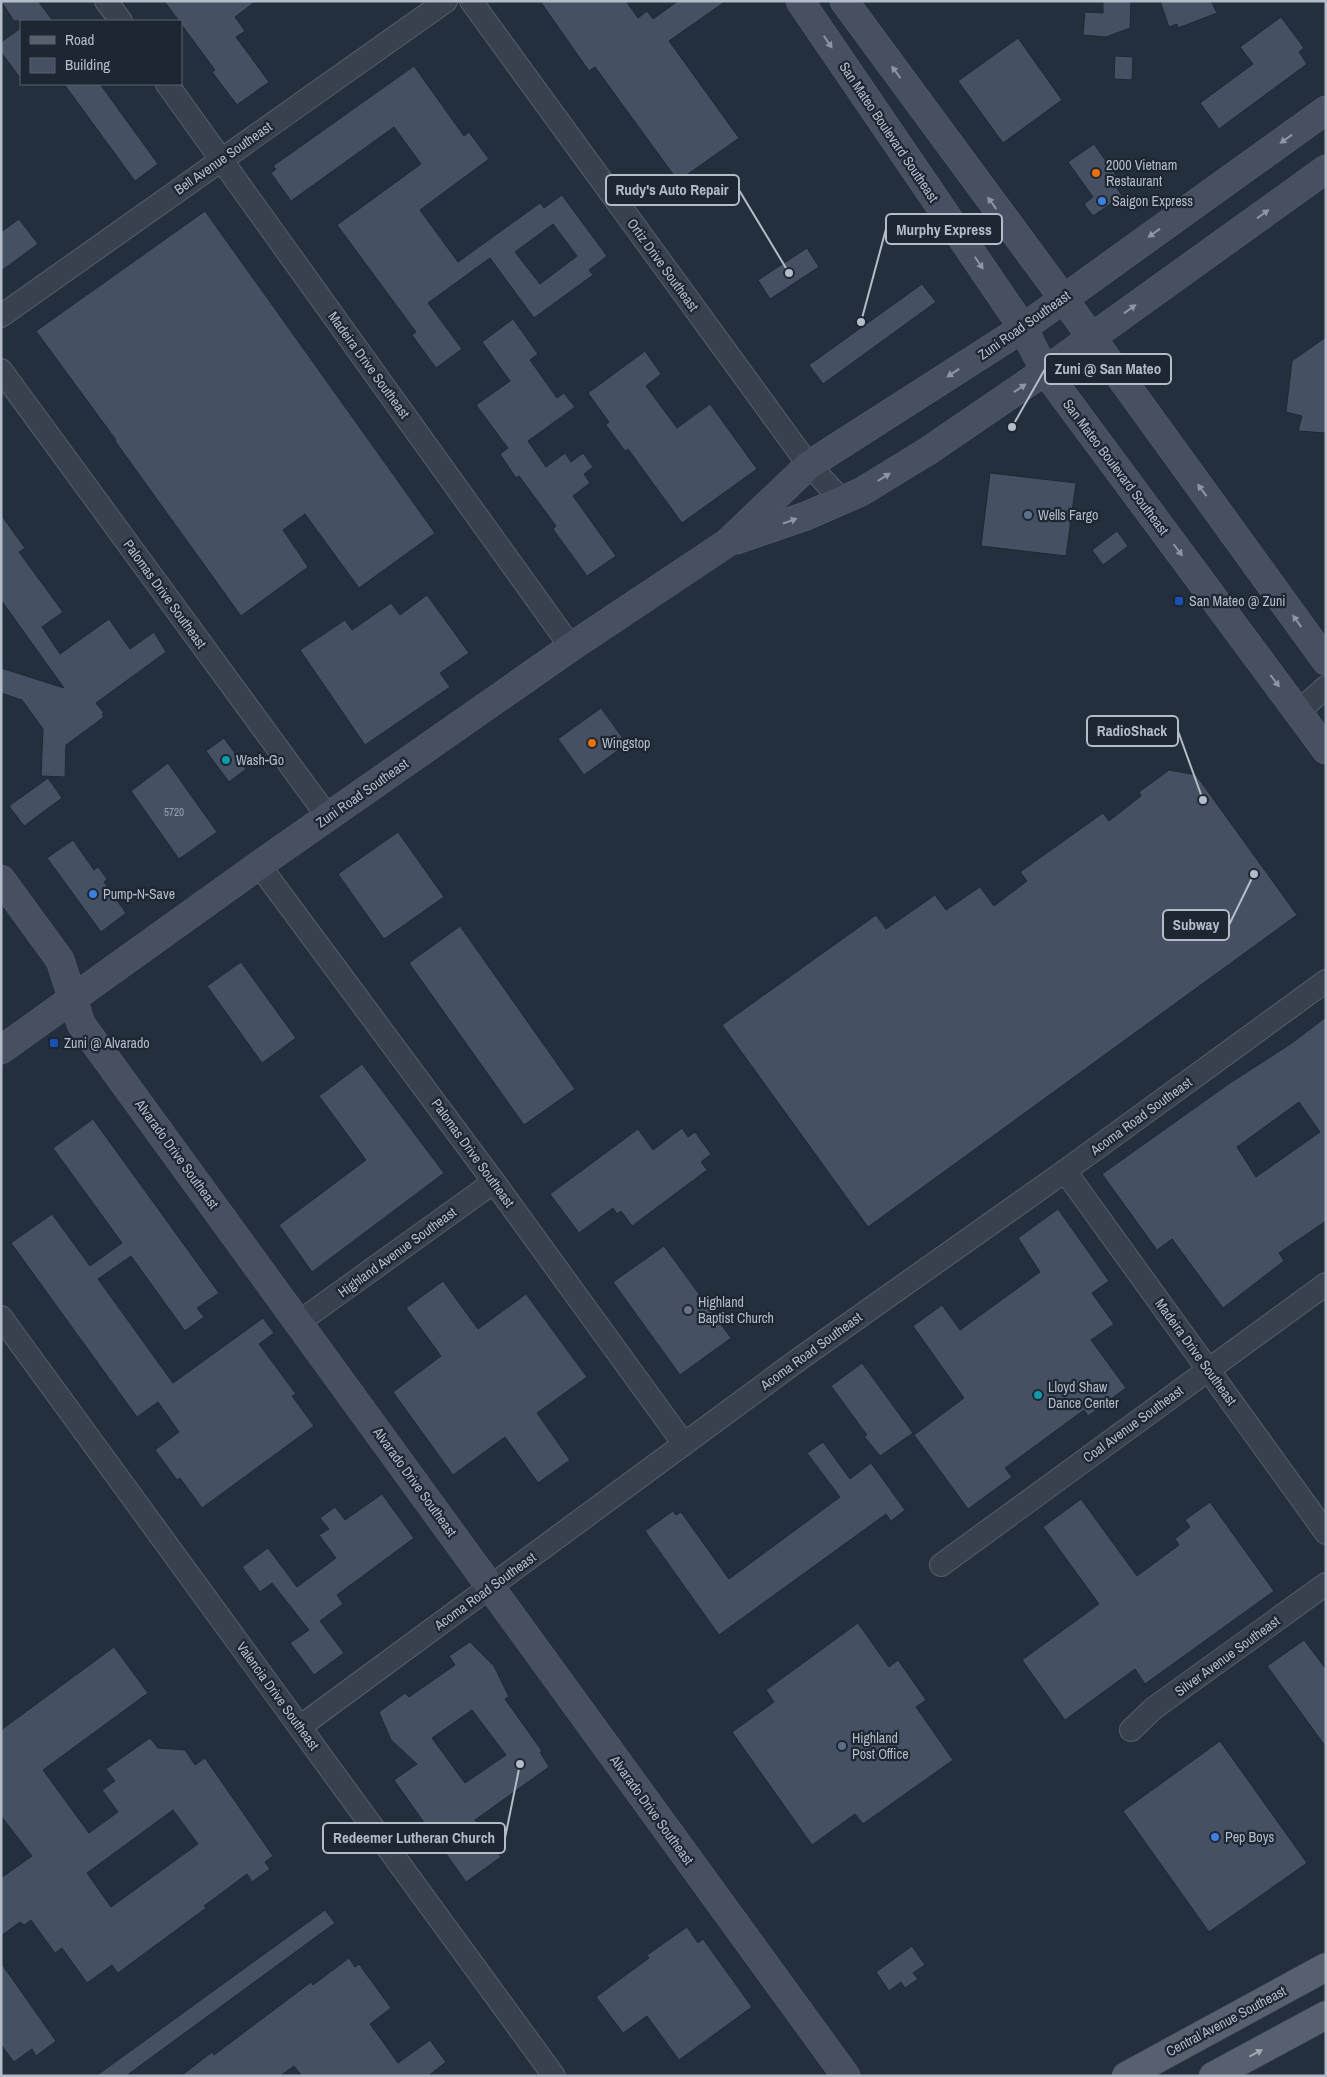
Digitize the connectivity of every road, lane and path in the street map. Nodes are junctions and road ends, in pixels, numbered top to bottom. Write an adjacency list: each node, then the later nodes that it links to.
1 (106, 1): 6 (street)
2 (446, 1): 9 (street, Bell Avenue Southeast)
3 (471, 1): 17 (street, Ortiz Drive Southeast)
4 (800, 1): 13 (street, San Mateo Boulevard Southeast, one-way to 13)
5 (844, 1): 11 (street, one-way to 5)
6 (120, 20)
7 (167, 85): 9 (street, Madeira Drive Southeast)
8 (1326, 110): 11 (street, Zuni Road Southeast, one-way to 11)
9 (222, 159): 12 (street, Bell Avenue Southeast); 20 (street, Madeira Drive Southeast)
10 (1326, 169): 14 (street, Zuni Road Southeast, one-way to 10)
11 (1063, 298): 13 (street, Zuni Road Southeast); 14 (street)
12 (1, 316)
13 (1023, 328): 16 (street, San Mateo Boulevard Southeast); 17 (street, Zuni Road Southeast, one-way to 17)
14 (1091, 337): 16 (street, Zuni Road Southeast); 21 (street, one-way to 14)
15 (1, 370): 25 (street, Palomas Drive Southeast)
16 (1045, 371): 18 (street, Zuni Road Southeast, one-way to 16); 23 (street, San Mateo Boulevard Southeast, one-way to 23)
17 (809, 465): 18 (street, Ortiz Drive Southeast); 19 (street, Zuni Road Southeast)
18 (842, 500): 19 (street, Zuni Road Southeast, one-way to 18)
19 (728, 543): 20 (street, Zuni Road Southeast)
20 (571, 647): 25 (street, Zuni Road Southeast)
21 (1326, 661)
22 (1326, 687): 23 (street)
23 (1298, 712): 24 (street, San Mateo Boulevard Southeast)
24 (1326, 750)
25 (328, 817): 26 (street, Zuni Road Southeast)
26 (259, 864): 29 (street, Zuni Road Southeast); 32 (street, Palomas Drive Southeast)
27 (1, 879): 29 (street, Alvarado Drive Southeast)
28 (1326, 981): 31 (street, Acoma Road Southeast)
29 (73, 999): 30 (street, Zuni Road Southeast); 35 (street, Alvarado Drive Southeast)
30 (1, 1050)
31 (1065, 1171): 36 (street, Madeira Drive Southeast); 37 (street, Acoma Road Southeast)
32 (494, 1182): 35 (street, Highland Avenue Southeast); 37 (street, Palomas Drive Southeast)
33 (1326, 1284): 36 (street, Coal Avenue Southeast)
34 (1, 1317): 42 (street, Valencia Drive Southeast)
35 (299, 1322): 41 (street, Alvarado Drive Southeast)
36 (1208, 1369): 38 (street, Madeira Drive Southeast); 39 (street, Coal Avenue Southeast)
37 (684, 1444): 41 (street, Acoma Road Southeast)
38 (1326, 1533)
39 (941, 1565)
40 (1326, 1584): 43 (street, Silver Avenue Southeast)
41 (490, 1586): 42 (street, Acoma Road Southeast); 47 (street, Alvarado Drive Southeast)
42 (301, 1726): 46 (street, Valencia Drive Southeast)
43 (1130, 1730)
44 (1326, 1967): 48 (main road, Central Avenue Southeast)
45 (1326, 2015): 49 (main road, one-way to 45)
46 (554, 2076)
47 (846, 2076)
48 (1126, 2076)
49 (1213, 2076)

